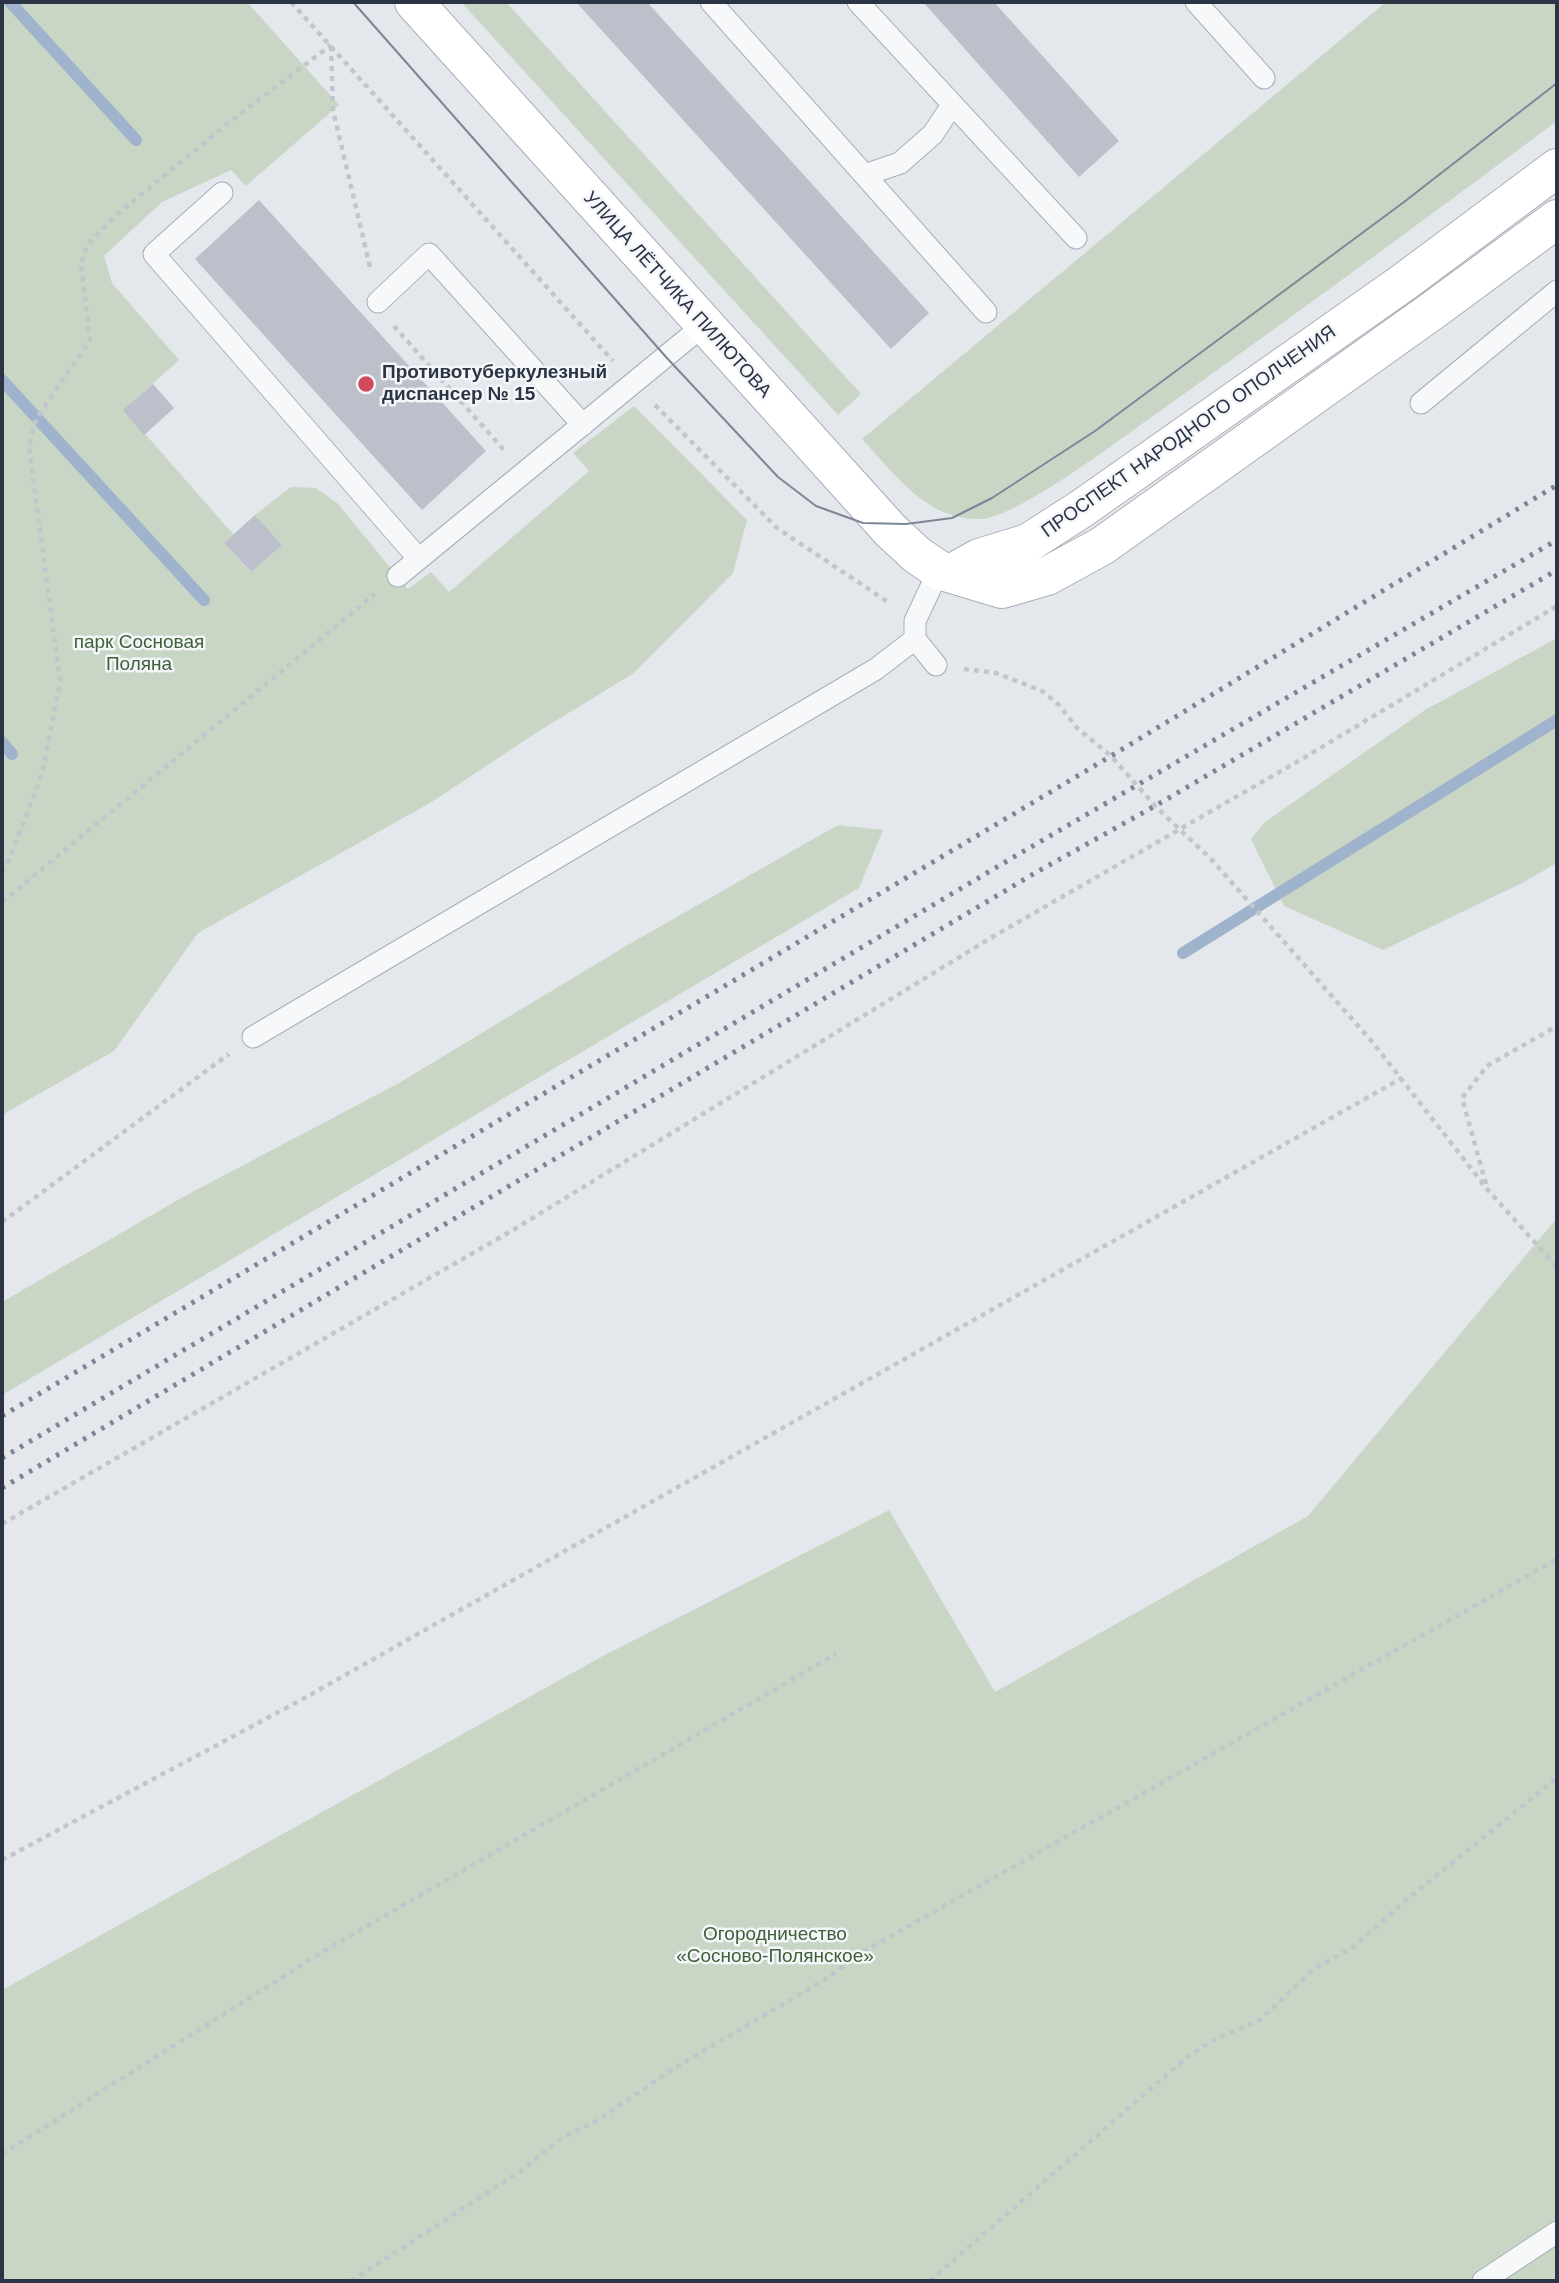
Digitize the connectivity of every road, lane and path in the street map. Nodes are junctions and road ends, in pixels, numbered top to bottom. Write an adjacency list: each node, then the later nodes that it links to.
1 (291, 2): 6 (path)
2 (414, 2): 19 (street, УЛИЦА ЛЁТЧИКА ПИЛЮТОВА)
3 (710, 2): 10 (lane)
4 (858, 2): 8 (lane)
5 (1196, 2): 7 (lane)
6 (331, 45): 14 (path); 20 (path); 32 (path)
7 (1264, 78)
8 (952, 105): 10 (lane); 13 (lane)
9 (1557, 168): 26 (street, ПРОСПЕКТ НАРОДНОГО ОПОЛЧЕНИЯ)
10 (865, 175): 17 (lane)
11 (222, 193): 25 (lane)
12 (1557, 219): 26 (street, ПРОСПЕКТ НАРОДНОГО ОПОЛЧЕНИЯ)
13 (1076, 238)
14 (370, 269)
15 (1557, 291): 22 (lane)
16 (378, 302): 23 (lane)
17 (986, 312)
18 (393, 324): 24 (path)
19 (704, 325): 23 (lane); 26 (street, УЛИЦА ЛЁТЧИКА ПИЛЮТОВА)
20 (620, 368)
21 (650, 401): 29 (path)
22 (1421, 402)
23 (583, 425): 25 (lane)
24 (509, 455)
25 (418, 558): 27 (lane)
26 (946, 572): 29 (lane)
27 (398, 576): 33 (path)
28 (1557, 606): 31 (path)
29 (915, 630): 30 (lane); 35 (lane)
30 (936, 665): 31 (path)
31 (1179, 829): 36 (path); 40 (path)
32 (2, 872)
33 (2, 902)
34 (1557, 1026): 37 (path)
35 (253, 1037): 38 (path)
36 (1402, 1078): 37 (path); 44 (path)
37 (1487, 1189): 39 (path)
38 (2, 1222)
39 (1557, 1267)
40 (2, 1524)
41 (1557, 1559): 47 (path)
42 (836, 1654): 45 (path)
43 (1557, 1778): 48 (path)
44 (2, 1860)
45 (2, 2154)
46 (1557, 2232): 49 (lane)
47 (351, 2281)
48 (930, 2281)
49 (1483, 2281)

